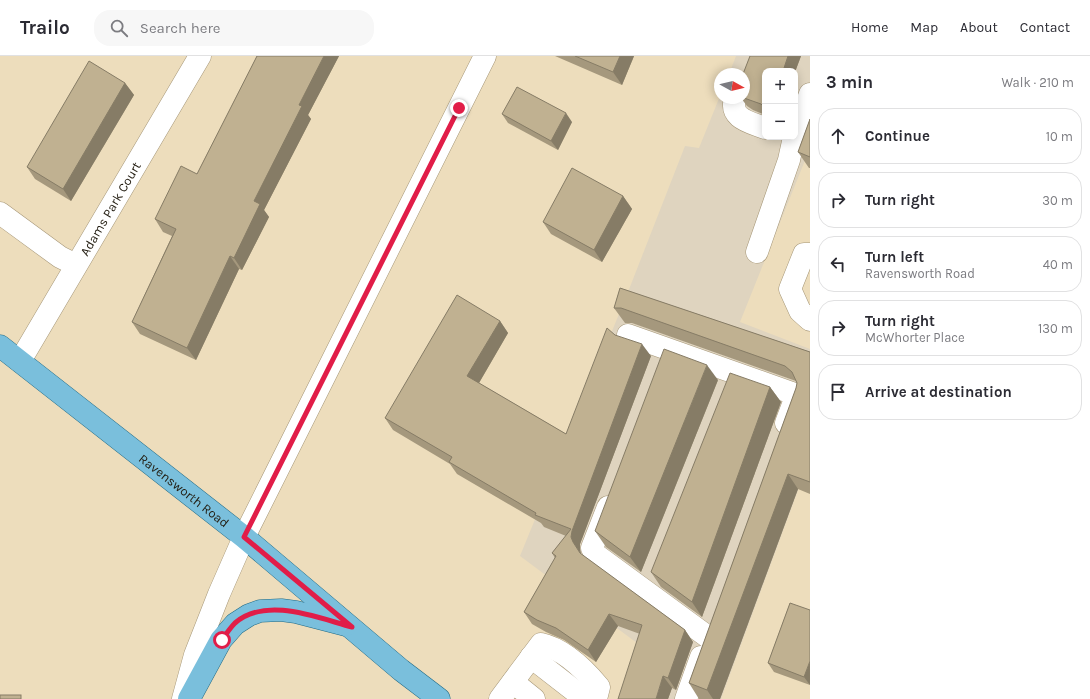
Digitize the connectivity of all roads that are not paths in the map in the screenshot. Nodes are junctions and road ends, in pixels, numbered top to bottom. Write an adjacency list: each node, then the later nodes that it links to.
1 (485, 56): 18 (street)
2 (194, 58): 11 (street, Adams Park Court)
3 (810, 94): 5 (street)
4 (733, 104): 6 (street)
5 (798, 123)
6 (762, 127)
7 (792, 140): 9 (street)
8 (0, 213): 11 (street)
9 (757, 252)
10 (810, 254): 12 (street)
11 (76, 265): 15 (street, Adams Park Court)
12 (810, 320)
13 (628, 335): 16 (street)
14 (0, 346): 15 (main road, Ravensworth Road)
15 (20, 361): 18 (main road, Ravensworth Road)
16 (779, 443)
17 (614, 489): 20 (street)
18 (244, 537): 22 (main road, Ravensworth Road); 26 (street)
19 (655, 570): 20 (street)
20 (646, 592): 23 (street)
21 (716, 614): 23 (street)
22 (352, 627): 27 (main road); 28 (main road, Ravensworth Road)
23 (708, 637): 32 (street)
24 (531, 657): 25 (street); 30 (street); 31 (street)
25 (506, 691): 29 (street)
26 (183, 699)
27 (189, 699)
28 (439, 699)
29 (534, 699)
30 (585, 699)
31 (596, 699)
32 (686, 699)

